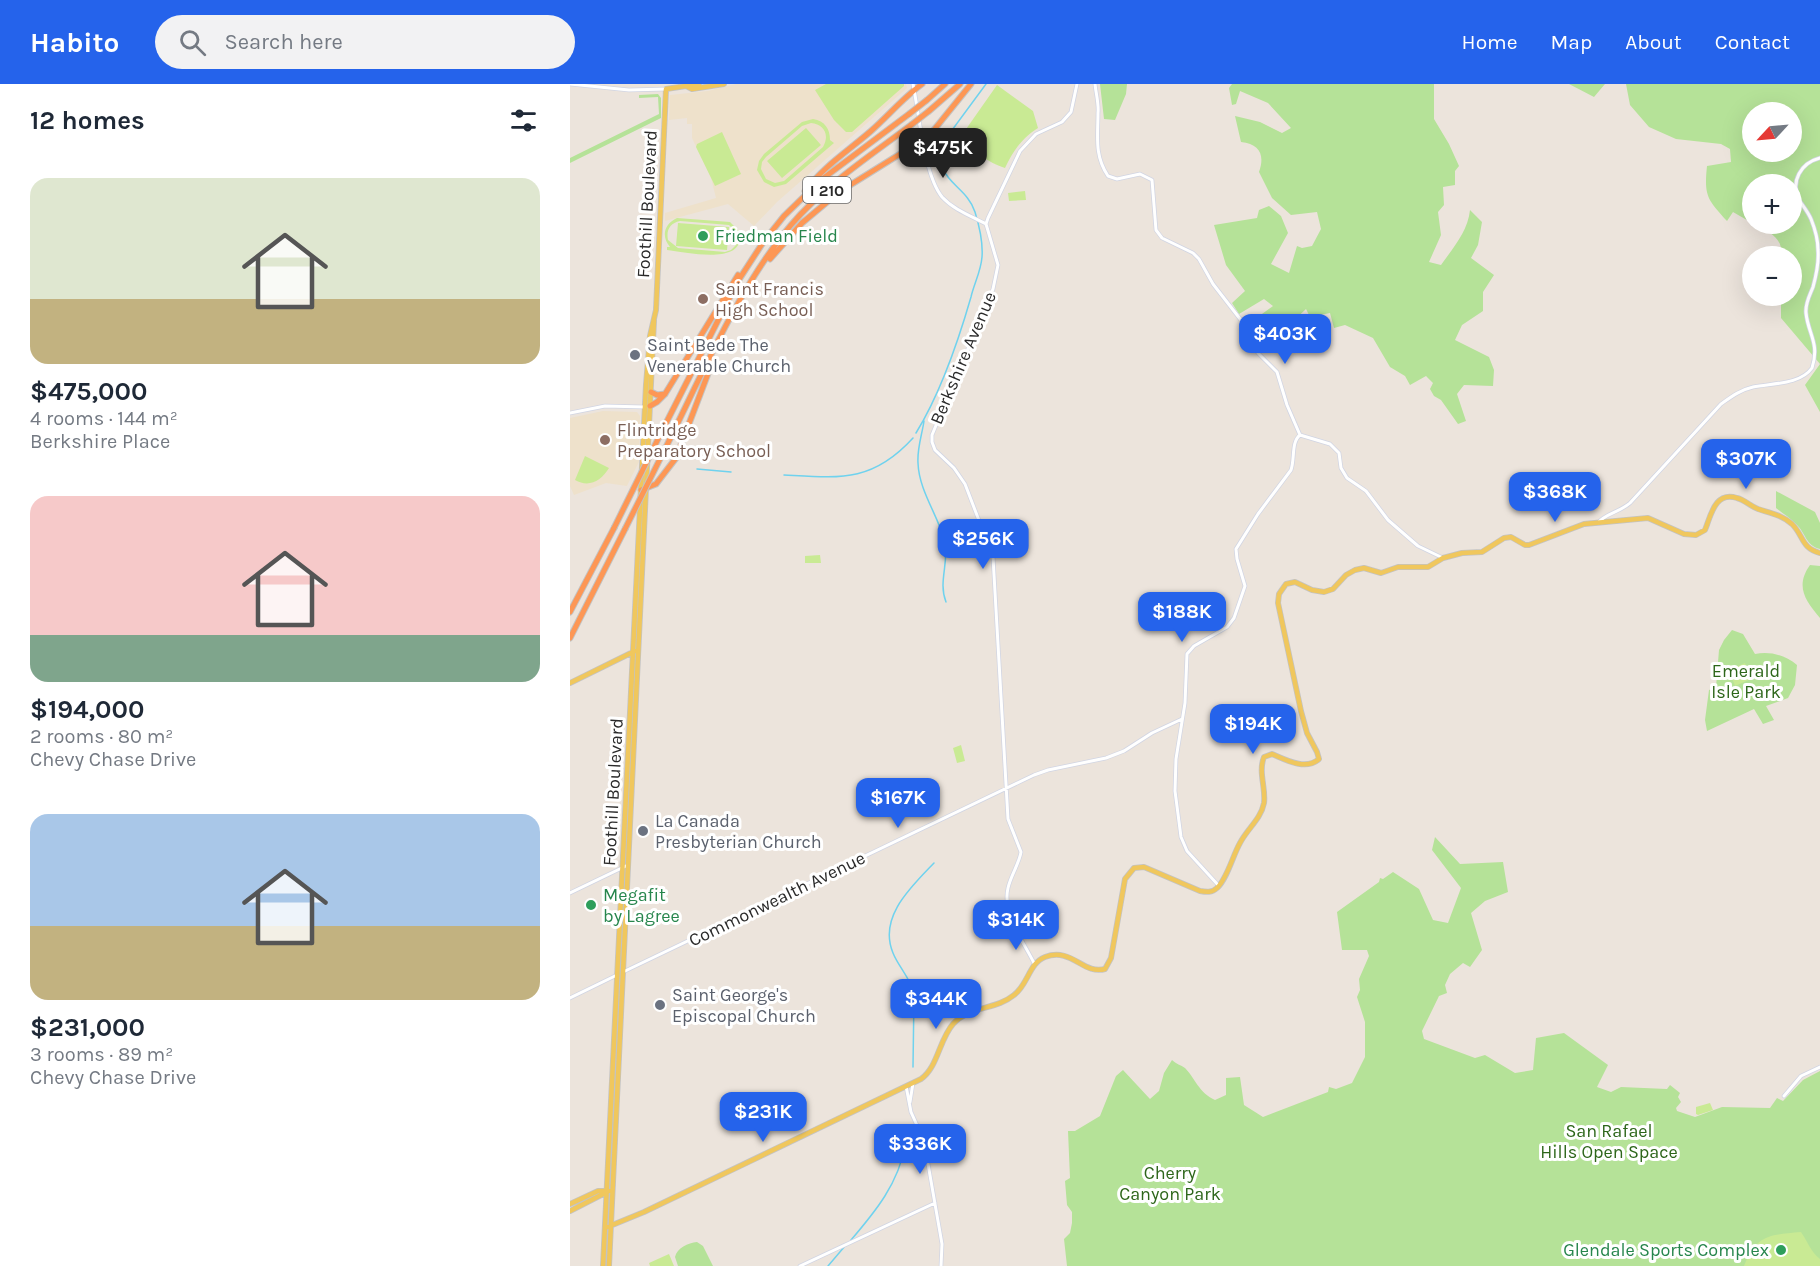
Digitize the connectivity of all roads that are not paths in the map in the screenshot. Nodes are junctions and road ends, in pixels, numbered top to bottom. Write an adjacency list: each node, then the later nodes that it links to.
1 (570, 84): 12 (street)
2 (699, 84): 10 (main road)
3 (724, 84): 10 (main road)
4 (922, 84): 11 (highway)
5 (945, 84): 15 (highway, I 210, bridge)
6 (960, 84): 18 (highway, I 210, bridge)
7 (971, 84): 13 (highway)
8 (1077, 84): 16 (street)
9 (1095, 84): 25 (street)
10 (688, 87): 12 (main road)
11 (914, 87): 13 (street); 15 (highway)
12 (666, 89): 19 (main road, Foothill Boulevard)
13 (924, 140): 16 (street); 18 (highway)
14 (1820, 158): 27 (street)
15 (795, 205): 17 (highway, I 210)
16 (984, 223): 37 (street, Berkshire Avenue)
17 (756, 252): 22 (highway); 32 (highway, I 210, bridge)
18 (758, 271): 20 (highway, I 210)
19 (654, 320): 21 (main road, Foothill Boulevard); 23 (main road, Foothill Boulevard)
20 (724, 332): 26 (highway); 33 (highway, I 210, bridge)
21 (651, 392): 22 (highway); 23 (main road, Foothill Boulevard)
22 (665, 394): 23 (highway)
23 (647, 406): 24 (street); 26 (main road, Foothill Boulevard)
24 (570, 413)
25 (1300, 435): 28 (street); 36 (street)
26 (644, 490): 34 (main road, Foothill Boulevard)
27 (1598, 523): 29 (main road); 30 (main road)
28 (1435, 553): 30 (street); 31 (street)
29 (1820, 553)
30 (1443, 558): 31 (main road)
31 (1436, 563): 40 (main road)
32 (570, 612)
33 (570, 638)
34 (636, 651): 35 (main road); 38 (main road, Foothill Boulevard); 39 (main road, Foothill Boulevard)
35 (570, 684)
36 (1182, 719): 37 (street, Commonwealth Avenue); 40 (street)
37 (1005, 789): 42 (street, Berkshire Avenue); 43 (street, Commonwealth Avenue)
38 (628, 865): 39 (street); 43 (main road, Foothill Boulevard)
39 (623, 868): 41 (street); 43 (main road, Foothill Boulevard)
40 (1219, 887): 42 (main road)
41 (570, 893)
42 (1034, 963): 46 (main road)
43 (621, 973): 44 (street, Commonwealth Avenue); 50 (main road, Foothill Boulevard)
44 (570, 998)
45 (1820, 1067): 48 (street)
46 (913, 1083): 47 (main road); 49 (street)
47 (906, 1086): 49 (street); 54 (main road)
48 (1784, 1096)
49 (910, 1104): 51 (street)
50 (610, 1191): 52 (main road); 53 (main road); 54 (main road, Foothill Boulevard)
51 (935, 1203): 57 (street); 58 (street)
52 (570, 1204)
53 (570, 1211)
54 (608, 1227): 55 (main road, Foothill Boulevard); 56 (main road, Foothill Boulevard)
55 (603, 1266)
56 (609, 1266)
57 (801, 1266)
58 (941, 1266)

